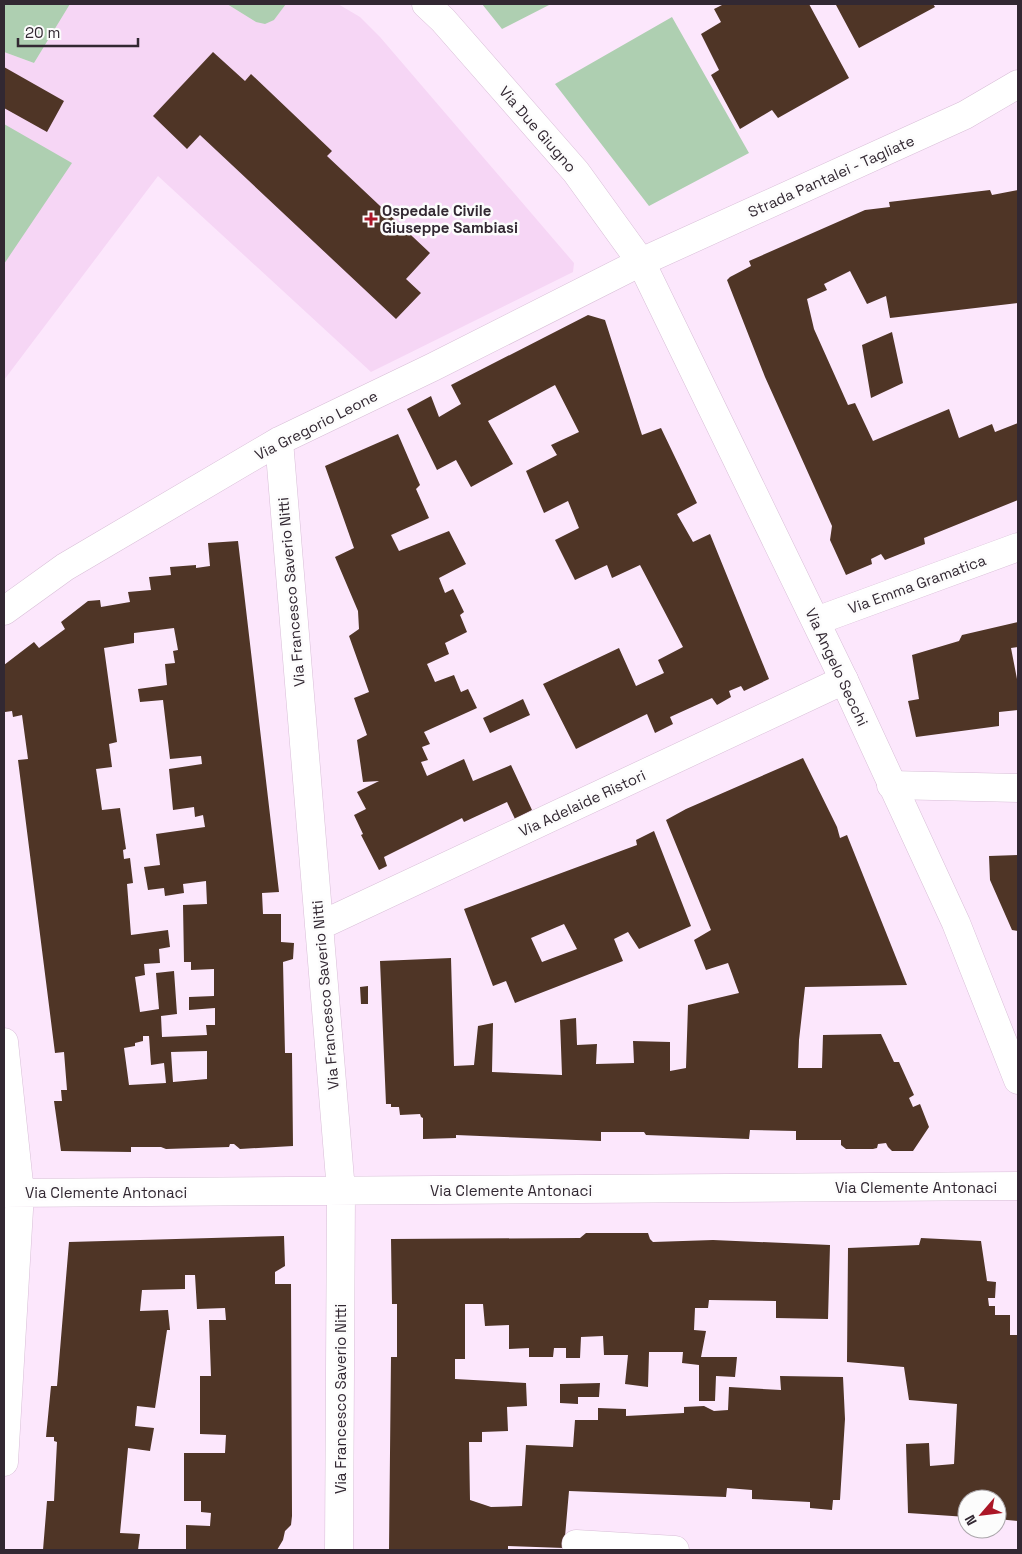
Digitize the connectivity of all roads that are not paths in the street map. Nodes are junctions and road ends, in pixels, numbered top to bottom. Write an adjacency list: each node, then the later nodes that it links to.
1 (426, 4): 3 (street, Via Due Giugno)
2 (1018, 84): 3 (street, Strada Pantalei - Tagliate)
3 (641, 262): 4 (street, Via Gregorio Leone); 7 (street, Via Angelo Secchi)
4 (279, 441): 6 (street, Via Gregorio Leone); 11 (street, Via Francesco Saverio Nitti)
5 (1018, 547): 7 (street, Via Emma Gramatica)
6 (4, 611)
7 (816, 621): 8 (street, Via Angelo Secchi)
8 (844, 680): 9 (street, Via Angelo Secchi); 11 (street, Via Adelaide Ristori)
9 (891, 784): 10 (street); 13 (street, Via Angelo Secchi)
10 (1018, 788)
11 (320, 926): 15 (street, Via Francesco Saverio Nitti)
12 (4, 1042): 16 (street)
13 (1018, 1080)
14 (1018, 1186): 15 (street, Via Clemente Antonaci)
15 (341, 1191): 16 (street, Via Clemente Antonaci); 19 (street, Via Francesco Saverio Nitti)
16 (12, 1193): 17 (street)
17 (4, 1462)
18 (576, 1544): 20 (street)
19 (339, 1550)
20 (675, 1550)

